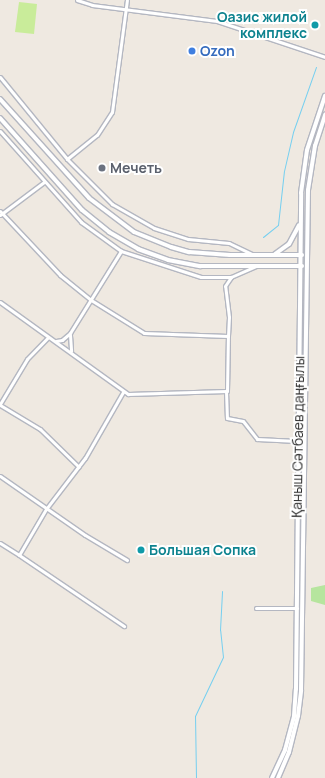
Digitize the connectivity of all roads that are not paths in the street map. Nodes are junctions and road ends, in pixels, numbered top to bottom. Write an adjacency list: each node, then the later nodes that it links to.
1 (77, 0): 3 (street)
2 (127, 0): 3 (street)
3 (126, 10): 4 (street); 11 (street)
4 (325, 56)
5 (0, 77): 11 (street)
6 (325, 96): 14 (main road, Қаныш Сәтбаев даңғылы)
7 (0, 99): 16 (main road)
8 (325, 115): 19 (main road, Қаныш Сәтбаев даңғылы)
9 (0, 118): 20 (main road)
10 (0, 131): 12 (street)
11 (67, 159): 16 (street)
12 (44, 182): 13 (street); 15 (street)
13 (1, 213): 24 (street)
14 (300, 223): 17 (main road); 18 (main road, Қаныш Сәтбаев даңғылы)
15 (121, 251): 23 (street); 24 (street)
16 (254, 255): 17 (main road)
17 (273, 255): 18 (main road)
18 (300, 255): 19 (main road); 21 (main road, Қаныш Сәтбаев даңғылы)
19 (307, 255): 22 (main road, Қаныш Сәтбаев даңғылы)
20 (256, 266): 21 (main road); 23 (street)
21 (301, 266): 22 (main road); 34 (main road, Қаныш Сәтбаев даңғылы)
22 (307, 266): 45 (main road, Қаныш Сәтбаев даңғылы)
23 (231, 277): 27 (street)
24 (91, 300): 26 (street); 27 (street)
25 (0, 302): 28 (street)
26 (70, 333): 29 (street); 30 (street)
27 (228, 336): 31 (street)
28 (48, 337): 29 (street); 33 (street)
29 (56, 341): 30 (street)
30 (71, 352): 32 (street)
31 (226, 391): 32 (street); 34 (street)
32 (123, 392): 35 (street)
33 (0, 405): 35 (street)
34 (297, 441): 42 (main road, Қаныш Сәтбаев даңғылы)
35 (79, 467): 37 (street)
36 (0, 476): 37 (street)
37 (46, 509): 39 (street); 40 (street)
38 (0, 543): 39 (street)
39 (19, 555): 43 (street)
40 (127, 560)
41 (256, 608): 42 (street)
42 (297, 608): 44 (main road, Қаныш Сәтбаев даңғылы)
43 (124, 626)
44 (272, 778)
45 (278, 778)

